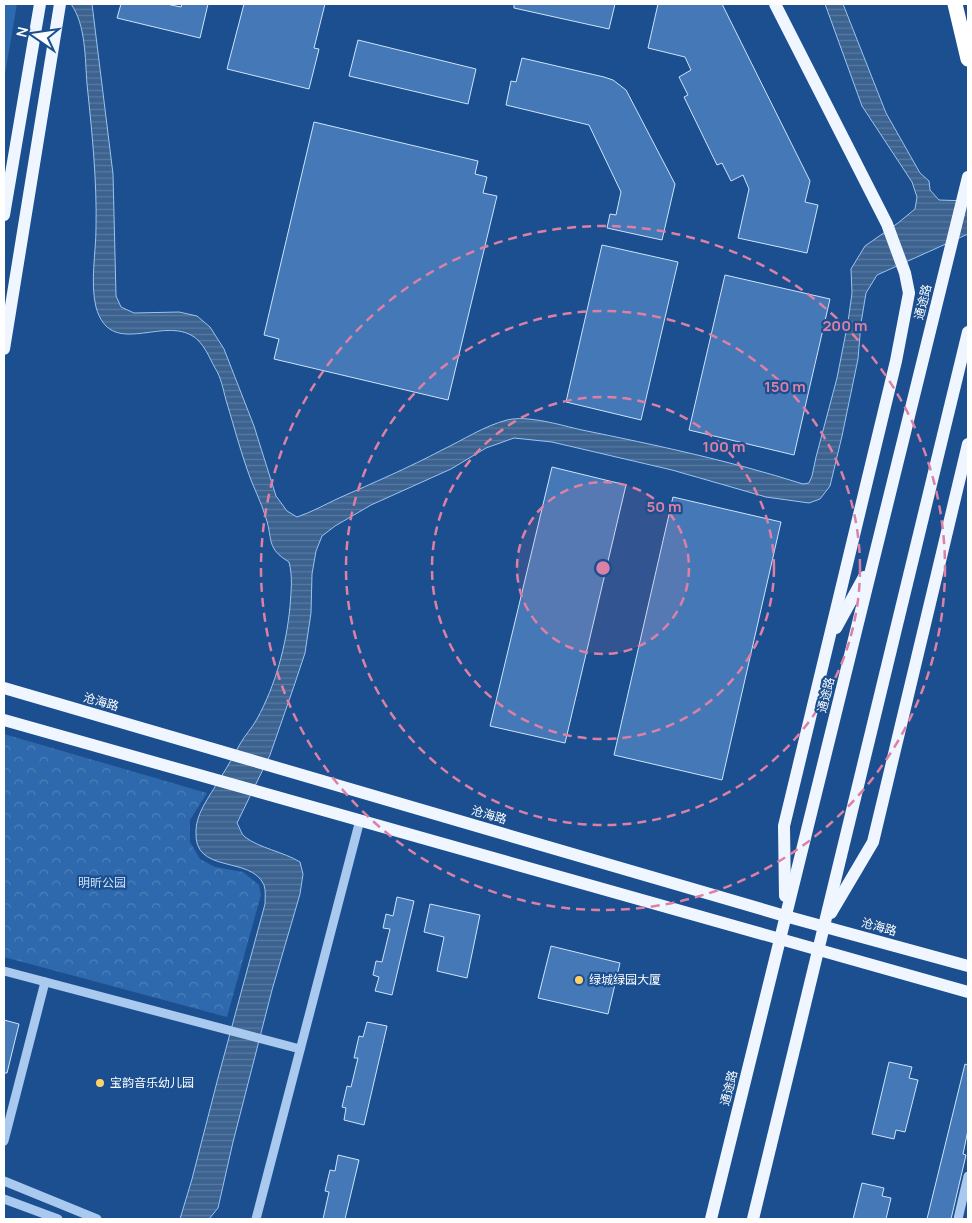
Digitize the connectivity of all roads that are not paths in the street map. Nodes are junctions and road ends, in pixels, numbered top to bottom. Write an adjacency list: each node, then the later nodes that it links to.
1 (40, 4): 7 (main road)
2 (60, 4): 9 (main road)
3 (775, 4): 12 (main road)
4 (955, 4): 5 (highway)
5 (968, 59)
6 (968, 177): 11 (main road, 通途路)
7 (4, 215)
8 (968, 332): 17 (main road)
9 (4, 349)
10 (968, 444): 17 (main road)
11 (873, 562): 12 (main road); 16 (main road, 通途路)
12 (828, 642): 16 (main road)
13 (4, 688): 16 (main road, 沧海路)
14 (4, 720): 15 (main road)
15 (360, 820): 18 (main road); 24 (street)
16 (785, 916): 17 (main road, 沧海路); 18 (main road, 通途路)
17 (824, 926): 19 (main road); 20 (main road, 沧海路)
18 (780, 939): 19 (main road); 32 (main road, 通途路)
19 (818, 949): 23 (main road); 33 (main road)
20 (968, 966)
21 (4, 971): 22 (street)
22 (45, 982): 24 (street); 25 (street)
23 (968, 992)
24 (300, 1050): 31 (street)
25 (4, 1140)
26 (968, 1176): 34 (street)
27 (4, 1182): 30 (street)
28 (4, 1199): 29 (street)
29 (58, 1219)
30 (97, 1219)
31 (256, 1219)
32 (711, 1219)
33 (753, 1219)
34 (958, 1219)

